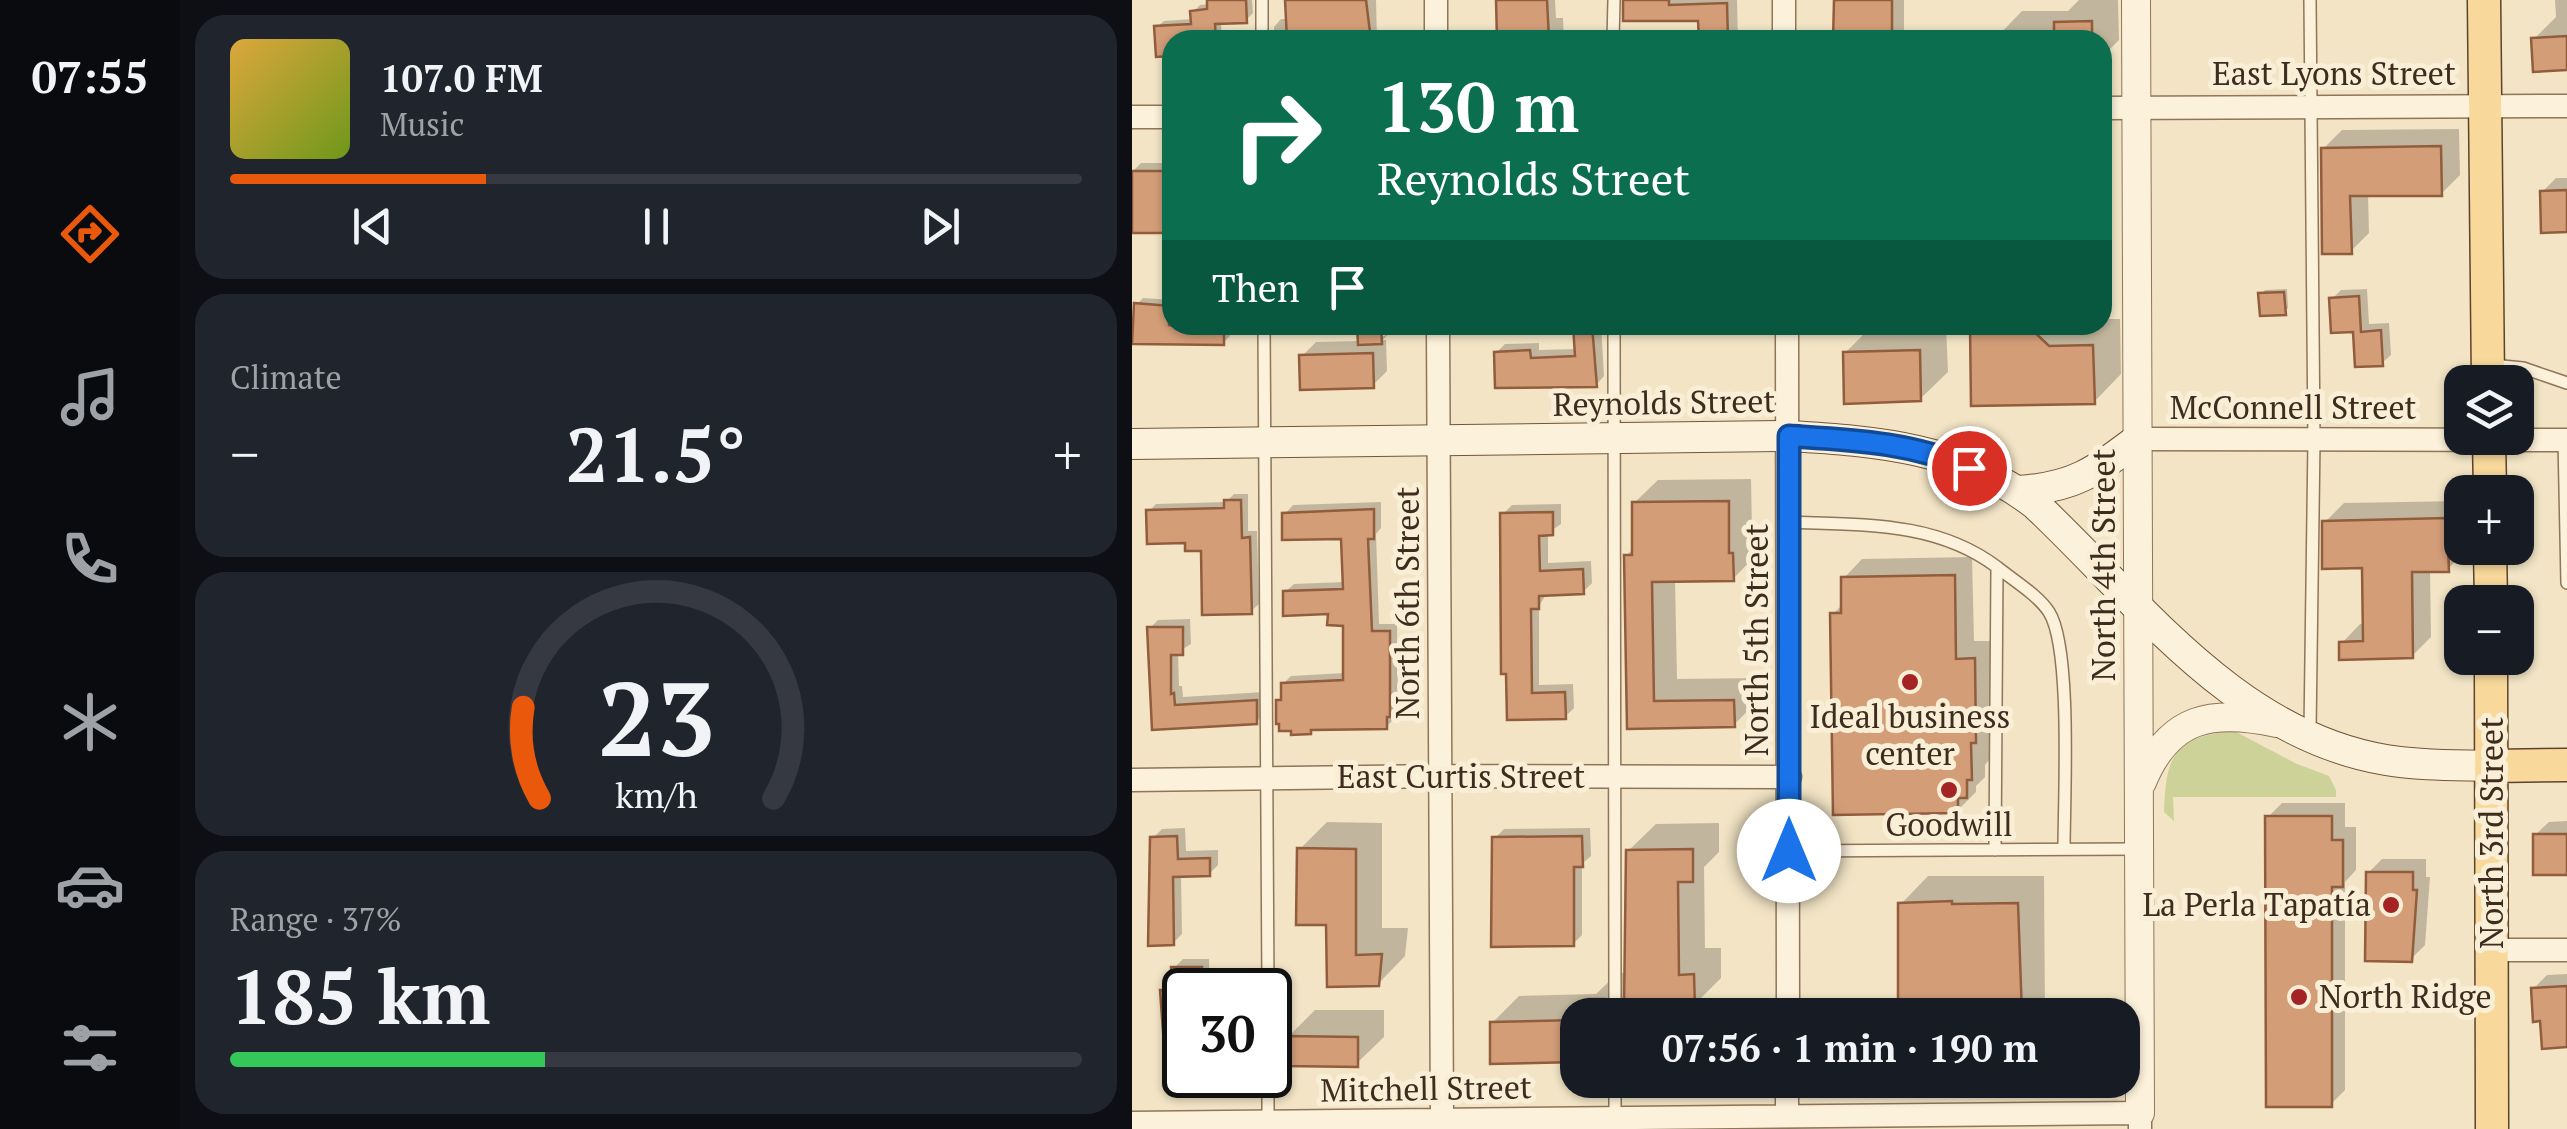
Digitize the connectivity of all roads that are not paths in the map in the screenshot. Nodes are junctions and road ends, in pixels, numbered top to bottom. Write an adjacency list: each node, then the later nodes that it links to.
1 (1262, 0): 8 (lane)
2 (1436, 0): 9 (street)
3 (1614, 0): 10 (lane)
4 (1784, 0): 11 (street)
5 (2136, 0): 16 (street, North 4th Street)
6 (2310, 0): 12 (lane)
7 (2484, 0): 14 (main road)
8 (1262, 30)
9 (1436, 30)
10 (1613, 30)
11 (1784, 30)
12 (2310, 106): 14 (street, East Lyons Street); 16 (street, East Lyons Street); 31 (lane)
13 (2566, 106): 14 (street, East Lyons Street)
14 (2484, 107): 23 (main road)
15 (2112, 108): 16 (street, East Lyons Street)
16 (2136, 108): 30 (street, North 4th Street)
17 (1132, 117): 18 (street)
18 (1162, 117)
19 (1264, 335): 34 (lane)
20 (1438, 335): 28 (street, North 6th Street)
21 (1614, 335): 29 (lane)
22 (1788, 335): 26 (street, North 5th Street)
23 (2488, 365)
24 (2534, 372): 25 (lane)
25 (2566, 383)
26 (1789, 436): 29 (main road, Reynolds Street); 36 (main road, Reynolds Street); 37 (street, North 5th Street)
27 (2444, 439): 31 (street, McConnell Street)
28 (1440, 440): 29 (main road, Reynolds Street); 34 (main road, Reynolds Street); 45 (street, North 6th Street)
29 (1615, 440): 46 (lane)
30 (2138, 440): 31 (street, McConnell Street); 36 (main road); 40 (street, North 4th Street)
31 (2314, 440): 42 (lane)
32 (2534, 440): 33 (street, McConnell Street)
33 (2565, 440): 39 (lane)
34 (1264, 442): 35 (main road, Reynolds Street); 48 (lane)
35 (1132, 444)
36 (2019, 491): 40 (main road, Reynolds Street)
37 (1789, 522): 38 (lane); 47 (street, North 5th Street)
38 (1997, 567): 52 (lane); 53 (lane)
39 (2566, 583)
40 (2140, 609): 42 (main road); 50 (street, North 4th Street)
41 (2492, 675): 43 (main road, North 3rd Street)
42 (2296, 730): 43 (main road); 50 (street)
43 (2492, 766): 44 (main road); 55 (main road, North 3rd Street)
44 (2566, 766)
45 (1442, 776): 46 (street, East Curtis Street); 48 (street, East Curtis Street); 65 (street, North 6th Street)
46 (1616, 776): 47 (street, East Curtis Street); 58 (lane)
47 (1790, 777): 54 (street, North 5th Street)
48 (1268, 778): 49 (street, East Curtis Street); 57 (lane)
49 (1132, 780)
50 (2140, 788): 51 (street, North 4th Street)
51 (2140, 849): 53 (lane); 66 (street, North 4th Street)
52 (1995, 850): 53 (lane); 54 (lane)
53 (2064, 850)
54 (1789, 851): 59 (street, North 5th Street)
55 (2492, 950): 56 (street); 69 (main road, North 3rd Street)
56 (2566, 950)
57 (1268, 968)
58 (1615, 998)
59 (1788, 998)
60 (1268, 1098): 68 (lane)
61 (1615, 1098): 64 (lane)
62 (1787, 1098): 63 (street)
63 (1787, 1116): 64 (street, Mitchell Street); 66 (street, Mitchell Street)
64 (1615, 1119): 65 (street, Mitchell Street)
65 (1442, 1121): 68 (street, Mitchell Street)
66 (2140, 1121)
67 (1132, 1123): 68 (street, Mitchell Street)
68 (1268, 1123)
69 (2492, 1129)

